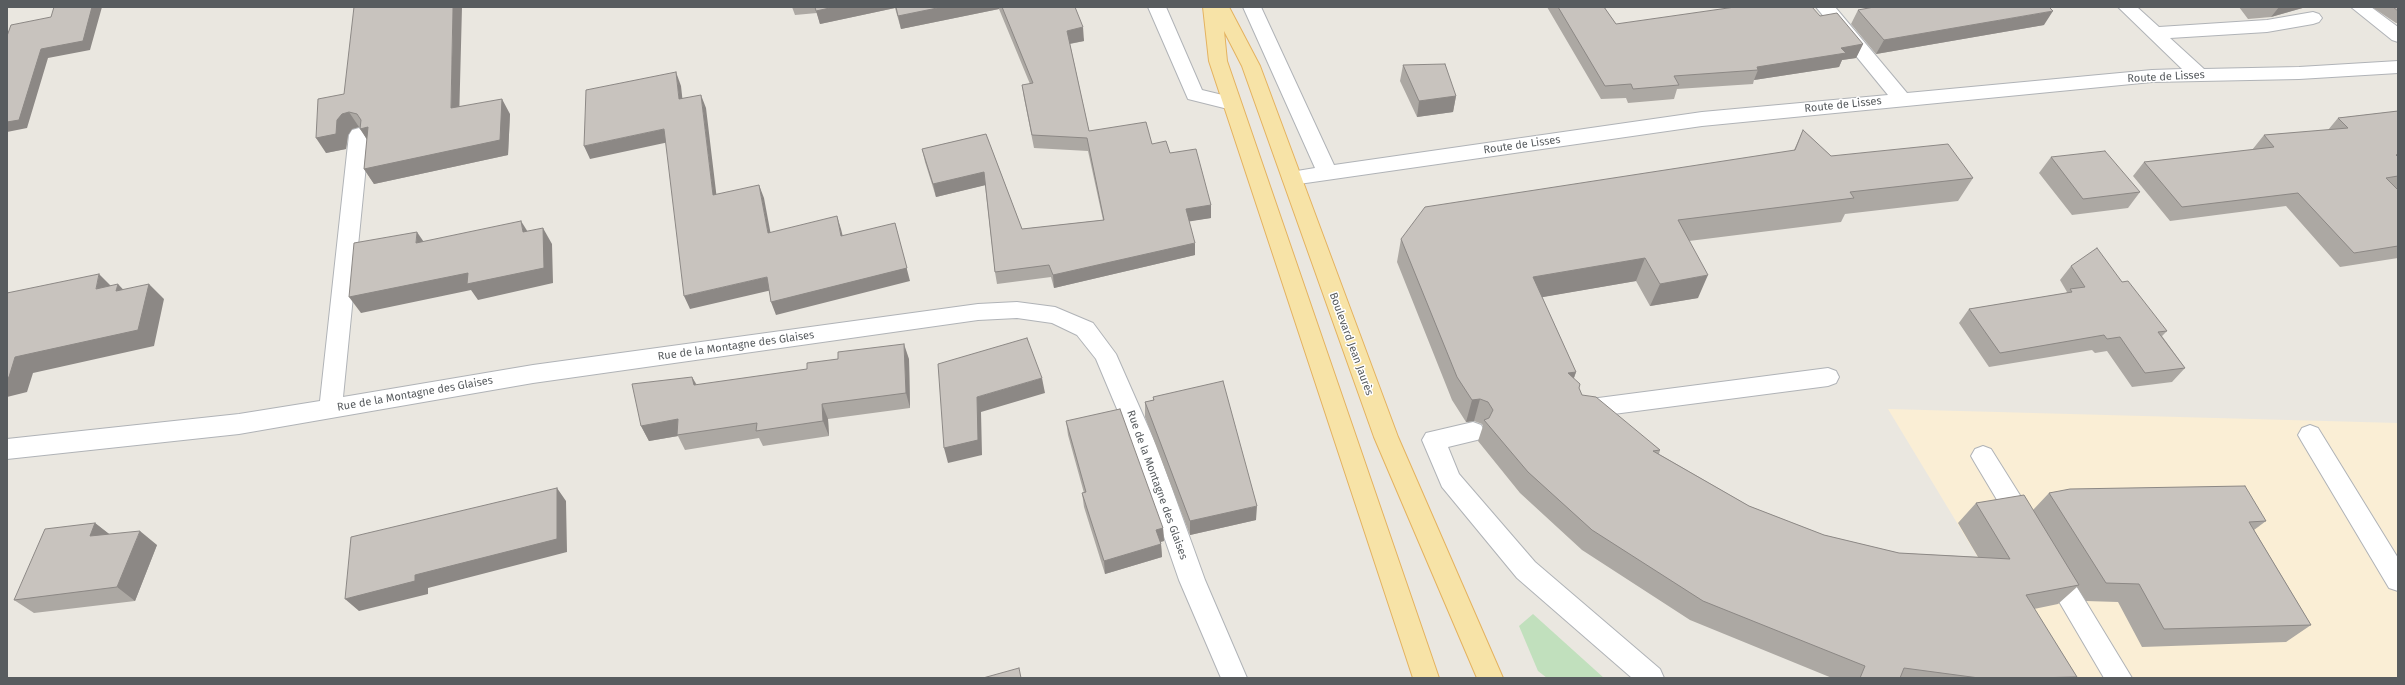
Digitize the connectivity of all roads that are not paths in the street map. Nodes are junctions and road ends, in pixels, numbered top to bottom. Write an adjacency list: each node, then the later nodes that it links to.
1 (1157, 7): 14 (street)
2 (1212, 7): 14 (main road)
3 (1220, 7): 17 (main road, Boulevard Jean Jaurès)
4 (1252, 7): 16 (street)
5 (1824, 7): 13 (street)
6 (2127, 7): 9 (street)
7 (2360, 7): 10 (street)
8 (2312, 18): 9 (street)
9 (2155, 33): 12 (street)
10 (2398, 36)
11 (2398, 67): 12 (street, Route de Lisses)
12 (2199, 75): 13 (street, Route de Lisses)
13 (1902, 99): 16 (street, Route de Lisses)
14 (1232, 104): 27 (main road)
15 (359, 135): 19 (street)
16 (1328, 174): 17 (street, Route de Lisses)
17 (1292, 178): 28 (main road, Boulevard Jean Jaurès)
18 (1828, 377): 20 (street)
19 (331, 408): 23 (street, Rue de la Montagne des Glaises); 26 (street, Rue de la Montagne des Glaises)
20 (1583, 409)
21 (1473, 432): 29 (street)
22 (2310, 435): 25 (street)
23 (7, 449)
24 (1983, 456): 30 (street)
25 (2398, 580)
26 (1234, 678)
27 (1426, 678)
28 (1490, 678)
29 (1651, 678)
30 (2119, 678)

